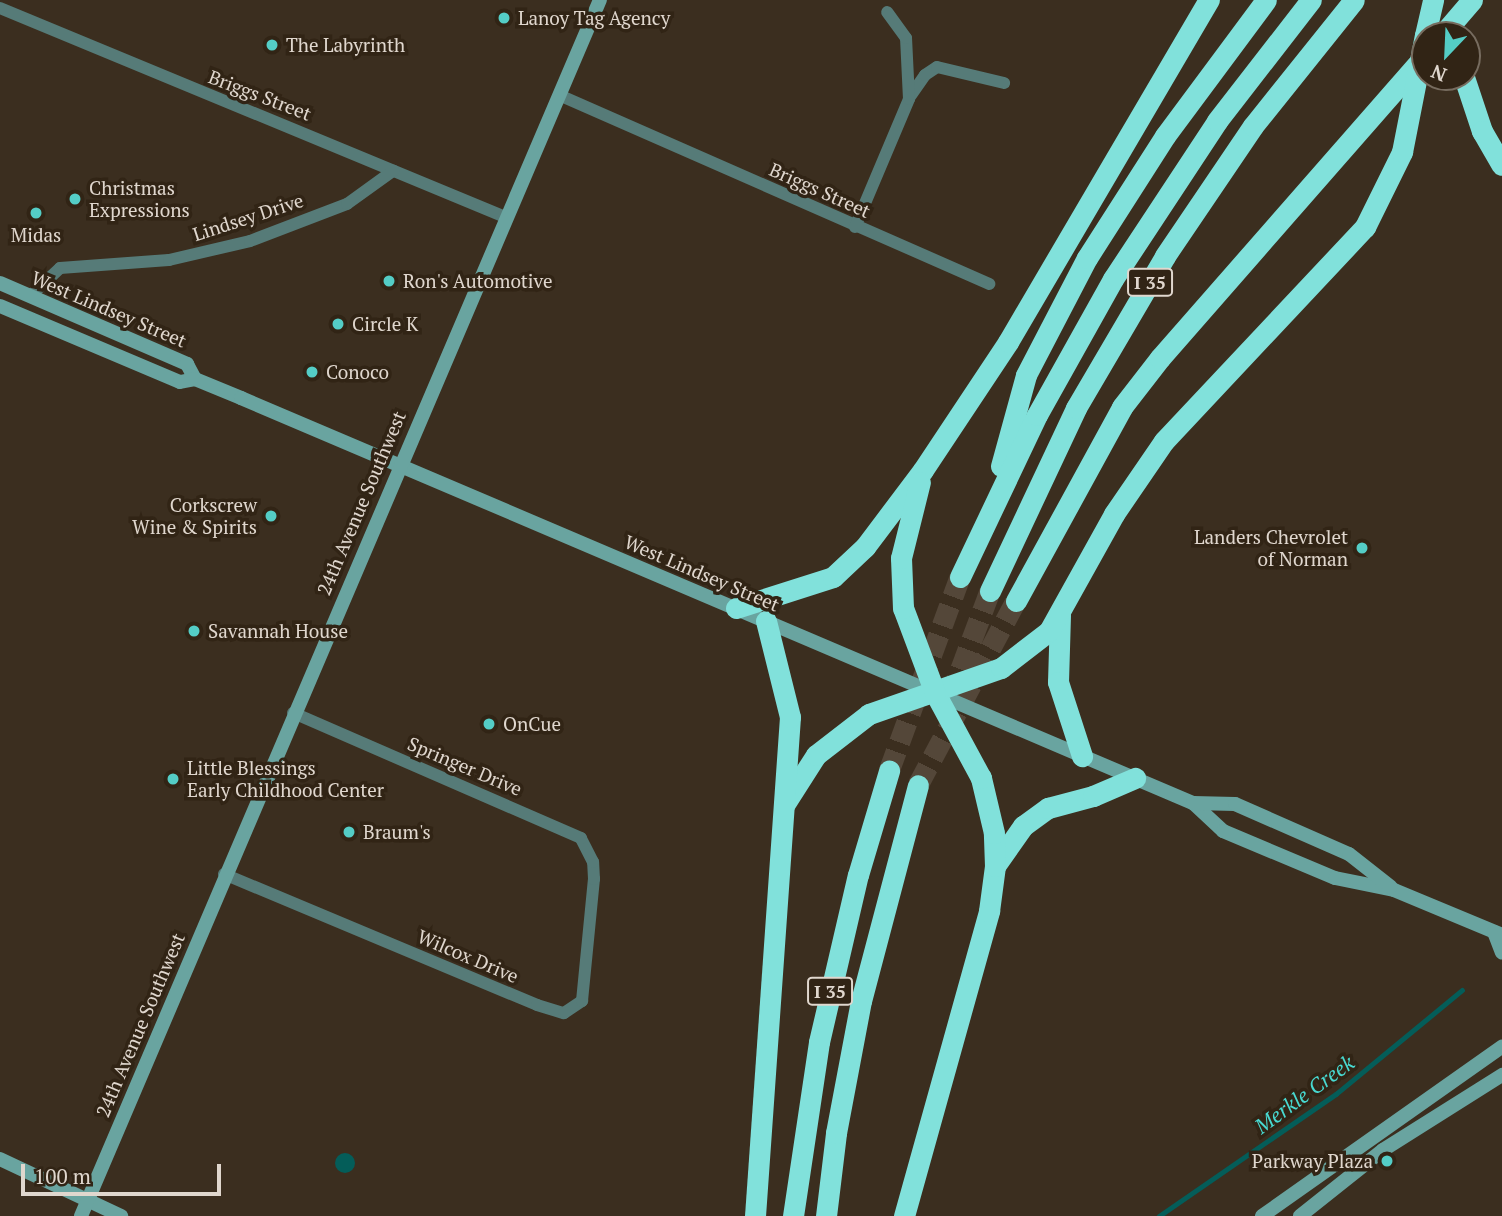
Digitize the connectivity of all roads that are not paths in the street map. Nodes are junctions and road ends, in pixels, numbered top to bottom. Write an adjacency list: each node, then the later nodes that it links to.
1 (600, 0): 18 (main road, 24th Avenue Southwest)
2 (1209, 0): 33 (highway)
3 (1266, 0): 34 (highway)
4 (1311, 0): 34 (highway, I 35)
5 (1354, 0): 36 (highway, I 35)
6 (1433, 0): 11 (highway)
7 (1462, 0): 13 (highway)
8 (1472, 0): 12 (highway)
9 (0, 8): 21 (street, Briggs Street)
10 (887, 12): 19 (street)
11 (1428, 21)
12 (1454, 21)
13 (1461, 21)
14 (1411, 71): 37 (highway)
15 (1004, 83): 19 (street)
16 (1414, 91): 39 (highway)
17 (1469, 91): 20 (highway)
18 (559, 95): 22 (main road, 24th Avenue Southwest); 23 (street, Briggs Street)
19 (909, 99): 23 (street)
20 (1502, 165)
21 (393, 171): 22 (street, Briggs Street); 26 (street, Lindsey Drive)
22 (505, 217): 32 (main road, 24th Avenue Southwest)
23 (855, 227): 25 (street, Briggs Street)
24 (0, 283): 26 (main road, West Lindsey Street)
25 (989, 284)
26 (30, 296): 28 (main road); 29 (main road, West Lindsey Street)
27 (0, 306): 28 (main road, West Lindsey Street)
28 (19, 314): 30 (main road, West Lindsey Street)
29 (83, 318): 30 (main road); 31 (main road, West Lindsey Street)
30 (75, 338): 31 (main road, West Lindsey Street)
31 (195, 379): 32 (main road, West Lindsey Street)
32 (398, 464): 38 (main road, West Lindsey Street); 42 (main road, 24th Avenue Southwest)
33 (923, 470): 38 (highway); 41 (highway)
34 (987, 515): 35 (highway, I 35)
35 (960, 577)
36 (989, 592)
37 (1016, 601)
38 (736, 608): 40 (main road, West Lindsey Street)
39 (1060, 613): 41 (highway); 43 (highway)
40 (766, 621): 41 (main road, West Lindsey Street); 48 (highway)
41 (935, 693): 43 (main road, West Lindsey Street); 48 (highway); 49 (highway)
42 (293, 713): 50 (main road, 24th Avenue Southwest); 51 (street, Springer Drive)
43 (1082, 756): 45 (main road, West Lindsey Street)
44 (888, 771): 62 (highway, I 35)
45 (1135, 778): 47 (main road, West Lindsey Street); 49 (highway)
46 (918, 785): 63 (highway, I 35)
47 (1193, 803): 52 (main road, West Lindsey Street); 52 (main road, West Lindsey Street)
48 (784, 804): 61 (highway)
49 (995, 866): 64 (highway)
50 (224, 874): 51 (street, Wilcox Drive); 58 (main road, 24th Avenue Southwest)
51 (594, 879)
52 (1394, 890): 53 (main road, West Lindsey Street)
53 (1498, 933): 54 (main road)
54 (1502, 953)
55 (1502, 1047): 65 (main road)
56 (1502, 1075): 66 (main road)
57 (0, 1159): 58 (main road)
58 (88, 1200): 59 (main road, 24th Avenue Southwest); 60 (main road)
59 (81, 1216)
60 (121, 1216)
61 (755, 1216)
62 (793, 1216)
63 (826, 1216)
64 (904, 1216)
65 (1262, 1216)
66 (1300, 1216)

